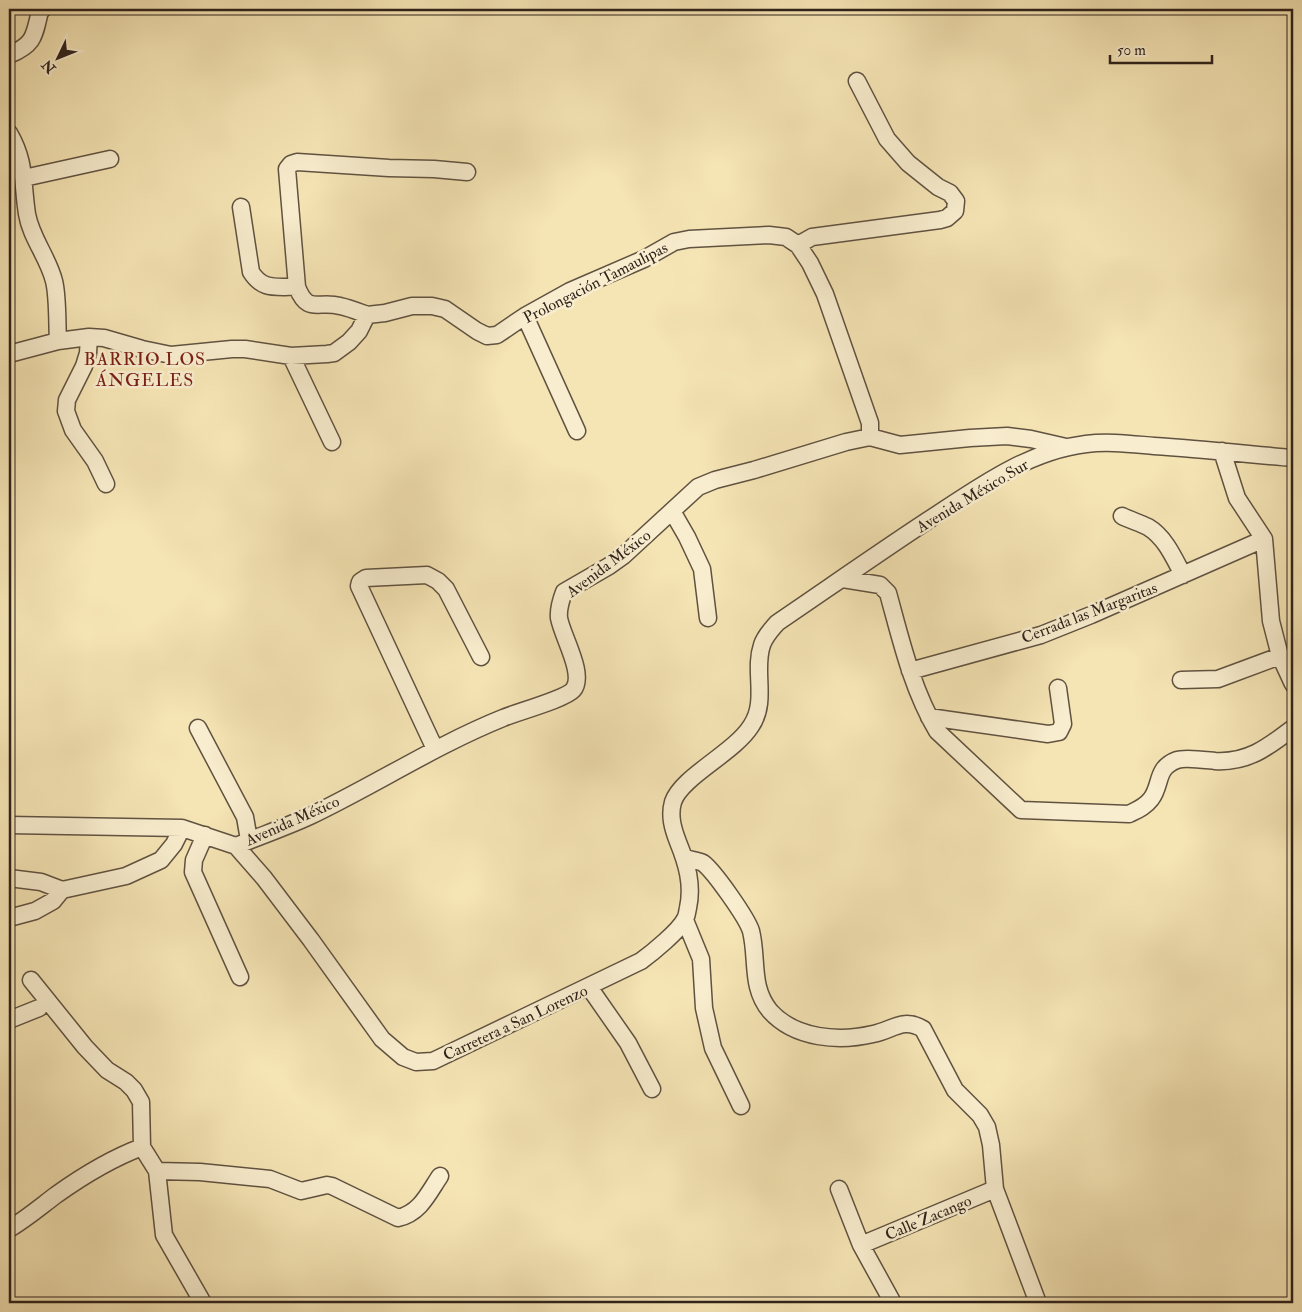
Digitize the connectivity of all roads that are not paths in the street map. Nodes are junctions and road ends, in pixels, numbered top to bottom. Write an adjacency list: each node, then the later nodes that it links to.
1 (43, 9): 2 (street)
2 (9, 55)
3 (857, 80): 9 (street)
4 (9, 133): 7 (street)
5 (110, 159): 7 (street)
6 (467, 172): 10 (street)
7 (24, 178): 14 (street)
8 (242, 207): 10 (street)
9 (798, 245): 12 (street, Prolongación Tamaulipas); 18 (street)
10 (297, 287): 11 (street)
11 (367, 316): 12 (street, Prolongación Tamaulipas); 16 (street)
12 (525, 316): 17 (street)
13 (89, 337): 14 (street); 16 (street); 23 (street)
14 (58, 342): 15 (street)
15 (9, 354)
16 (291, 356): 19 (street)
17 (576, 431)
18 (870, 437): 20 (street, Avenida México); 24 (street, Avenida México)
19 (332, 442)
20 (1066, 447): 21 (street, Avenida México Sur); 28 (street, Avenida México Sur)
21 (1222, 451): 22 (street, Avenida México Sur); 26 (street)
22 (1293, 458)
23 (106, 484)
24 (672, 511): 29 (street); 39 (street, Avenida México)
25 (1122, 516): 27 (street)
26 (1264, 539): 27 (street, Cerrada las Margaritas); 30 (street)
27 (1183, 575): 32 (street, Cerrada las Margaritas)
28 (843, 578): 32 (street); 44 (street)
29 (708, 618)
30 (1280, 656): 33 (street); 34 (street)
31 (481, 657): 39 (street)
32 (910, 671): 36 (street)
33 (1181, 680)
34 (1293, 684)
35 (1058, 688): 36 (street)
36 (929, 717): 38 (street)
37 (198, 728): 43 (street)
38 (1293, 728)
39 (435, 749): 43 (street, Avenida México)
40 (9, 825): 41 (street)
41 (182, 828): 42 (street); 46 (street)
42 (205, 835): 43 (street); 49 (street)
43 (243, 843): 51 (street, Carretera a San Lorenzo)
44 (684, 858): 48 (street); 60 (street)
45 (9, 878): 46 (street)
46 (62, 890): 47 (street)
47 (9, 918)
48 (685, 920): 51 (street, Carretera a San Lorenzo); 55 (street)
49 (240, 977)
50 (32, 980): 56 (street)
51 (589, 987): 54 (street)
52 (39, 1008): 53 (street)
53 (9, 1020)
54 (652, 1089)
55 (740, 1106)
56 (142, 1147): 57 (street); 61 (street)
57 (157, 1170): 58 (street); 63 (street)
58 (440, 1176)
59 (839, 1189): 62 (street)
60 (995, 1189): 62 (street, Calle Zacango); 65 (street)
61 (9, 1229)
62 (861, 1245): 64 (street)
63 (202, 1303)
64 (893, 1303)
65 (1038, 1303)

